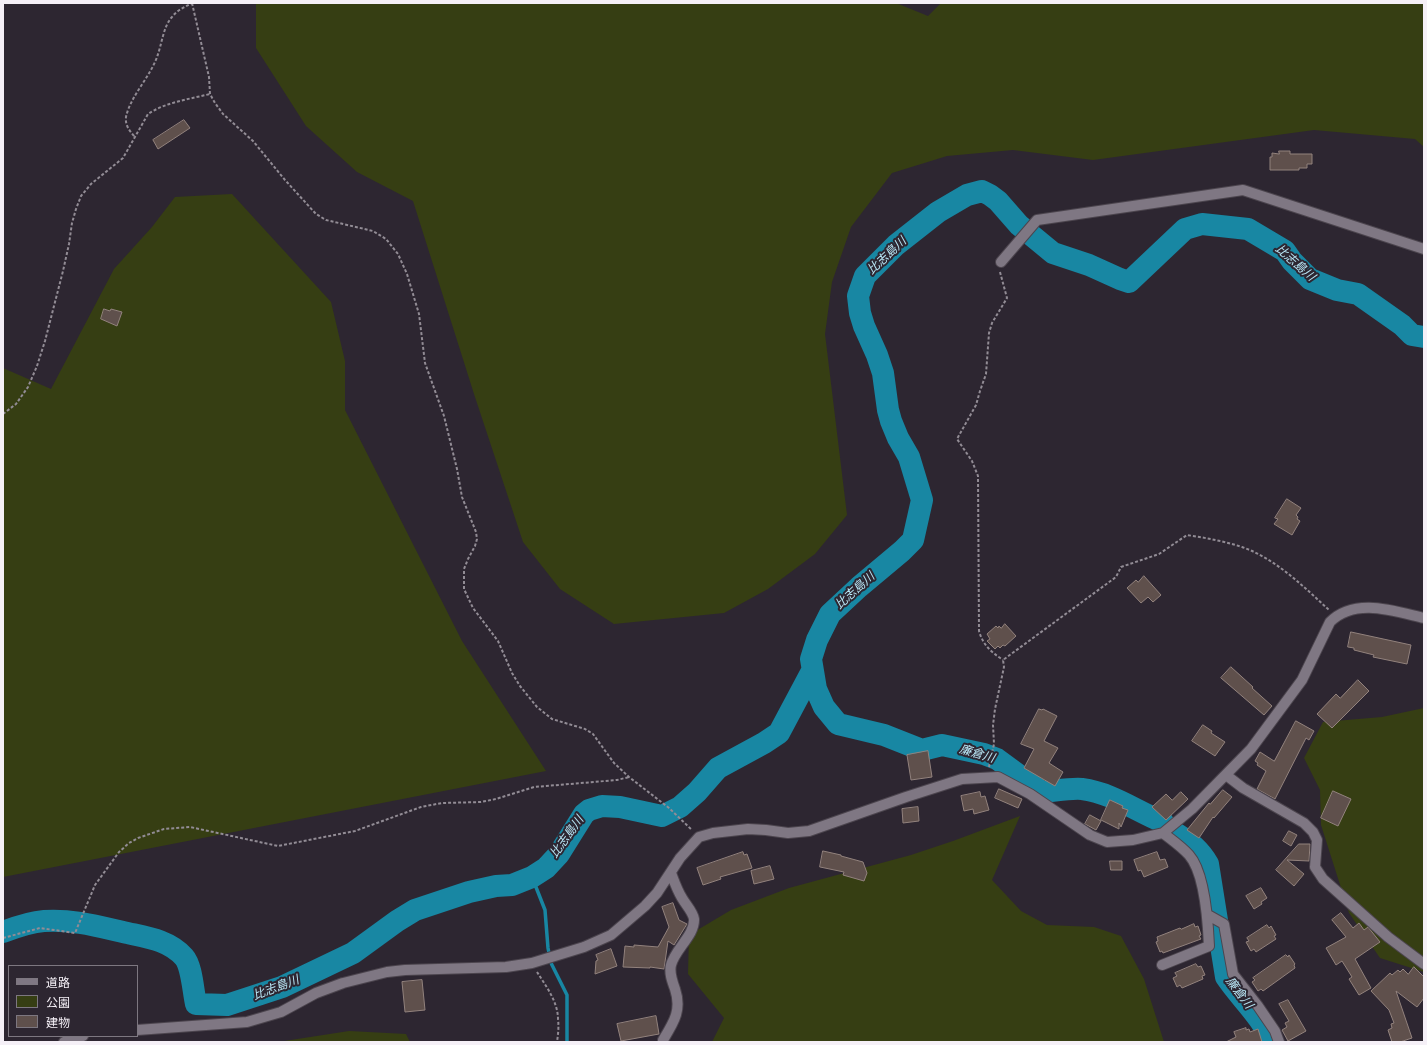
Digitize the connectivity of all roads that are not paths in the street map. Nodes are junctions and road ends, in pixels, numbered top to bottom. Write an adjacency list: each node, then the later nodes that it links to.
1 (1424, 249): 2 (street)
2 (1001, 262)
3 (1424, 618): 4 (street)
4 (1226, 775): 5 (street); 8 (street)
5 (1163, 833): 6 (street); 7 (street)
6 (671, 873): 10 (street); 13 (street)
7 (1208, 915): 9 (street); 14 (street)
8 (1424, 964)
9 (1162, 965)
10 (138, 1030)
11 (80, 1037): 12 (street)
12 (64, 1042)
13 (663, 1042)
14 (1279, 1042)

